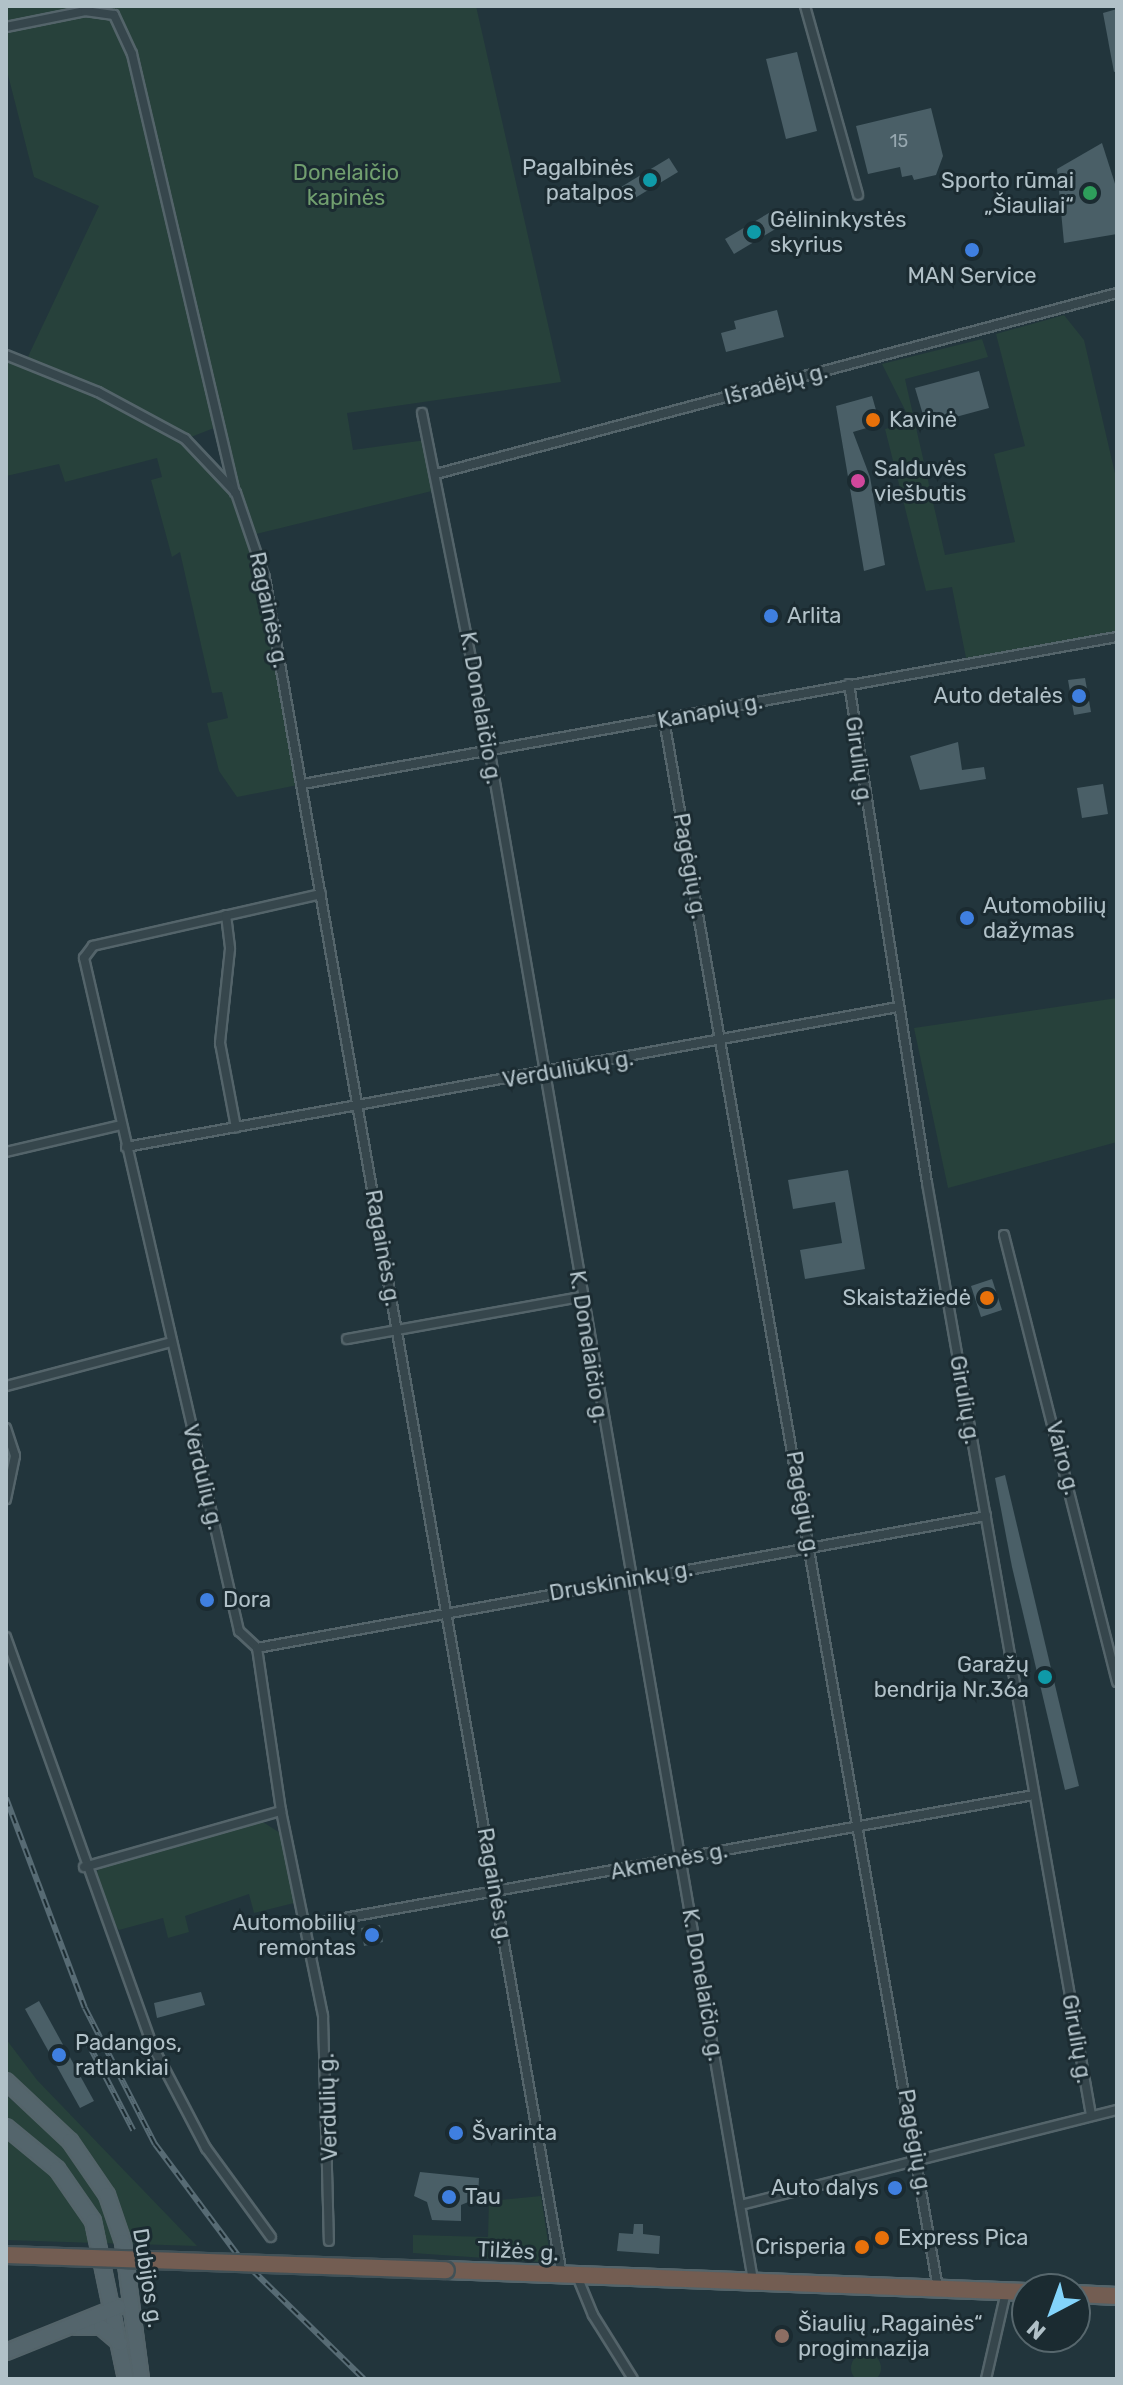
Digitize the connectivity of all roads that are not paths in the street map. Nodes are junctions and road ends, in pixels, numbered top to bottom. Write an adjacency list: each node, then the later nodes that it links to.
1 (805, 6): 3 (street)
2 (6, 27): 8 (street)
3 (858, 195)
4 (1117, 293): 7 (street, Išradėjų g.)
5 (6, 355): 8 (street, Ragainės g.)
6 (422, 413): 7 (street, K. Donelaičio g.)
7 (436, 474): 12 (street, K. Donelaičio g.)
8 (236, 493): 13 (street, Ragainės g.)
9 (1117, 637): 10 (street, Kanapių g.)
10 (849, 684): 11 (street, Kanapių g.); 16 (street, Girulių g.)
11 (664, 720): 12 (street, Kanapių g.); 17 (street, Pagėgių g.)
12 (490, 753): 13 (street, Kanapių g.); 18 (street, K. Donelaičio g.)
13 (303, 784): 14 (street, Ragainės g.)
14 (321, 894): 15 (street, Verdulių g.); 19 (street, Ragainės g.)
15 (226, 915): 20 (street, Verdulių g.); 21 (street)
16 (898, 1007): 17 (street, Verduliukų g.); 32 (street, Girulių g.)
17 (722, 1043): 18 (street, Verduliukų g.); 33 (street, Pagėgių g.)
18 (542, 1074): 19 (street, Verduliukų g.); 25 (street, K. Donelaičio g.)
19 (357, 1106): 21 (street, Verduliukų g.); 26 (street, Ragainės g.)
20 (121, 1125): 22 (street, Verdulių g.); 23 (street)
21 (236, 1128): 22 (street, Verduliukų g.)
22 (126, 1147): 28 (street, Verdulių g.)
23 (6, 1152)
24 (1004, 1235): 38 (street, Vairo g.)
25 (581, 1297): 26 (street); 34 (street, K. Donelaičio g.)
26 (397, 1330): 27 (street); 35 (street, Ragainės g.)
27 (347, 1339)
28 (171, 1342): 29 (street); 37 (street, Verdulių g.)
29 (6, 1386)
30 (6, 1428): 31 (street)
31 (6, 1499)
32 (986, 1516): 33 (street, Druskininkų g.); 39 (street, Girulių g.)
33 (811, 1547): 34 (street, Druskininkų g.); 41 (street, Pagėgių g.)
34 (629, 1580): 35 (street, Druskininkų g.); 42 (street, K. Donelaičio g.)
35 (446, 1612): 37 (street, Druskininkų g.); 44 (street, Ragainės g.)
36 (6, 1637): 43 (street)
37 (257, 1648): 40 (street, Verdulių g.)
38 (1117, 1682)
39 (1033, 1795): 41 (street, Akmenės g.); 48 (street, Girulių g.)
40 (281, 1811): 43 (street); 45 (street, Verdulių g.)
41 (859, 1824): 42 (street, Akmenės g.); 50 (street, Pagėgių g.)
42 (679, 1860): 44 (street, Akmenės g.); 51 (street, K. Donelaičio g.)
43 (84, 1867): 52 (street)
44 (497, 1894): 45 (street, Akmenės g.); 55 (street, Ragainės g.)
45 (305, 1925): 53 (street, Verdulių g.)
46 (8, 2084): 62 (main road, Dubijos g.)
47 (1117, 2110): 48 (street)
48 (1091, 2115): 50 (street)
49 (6, 2127): 63 (main road, Dubijos g.)
50 (918, 2162): 51 (street); 57 (street, Pagėgių g.)
51 (745, 2204): 56 (street, K. Donelaičio g.)
52 (271, 2237)
53 (329, 2241)
54 (6, 2255): 55 (highway, Tilžės g., bridge)
55 (570, 2276): 56 (highway, Tilžės g.); 69 (street, Ragainės g.)
56 (754, 2282): 57 (highway, Tilžės g.)
57 (938, 2289): 58 (highway, Tilžės g.)
58 (1006, 2292): 59 (highway, Tilžės g.); 70 (street)
59 (1011, 2292)
60 (1091, 2295): 61 (highway)
61 (1117, 2296)
62 (130, 2304): 63 (main road); 68 (main road, Dubijos g.)
63 (112, 2309): 64 (main road); 65 (main road, Dubijos g.)
64 (72, 2327): 65 (main road); 66 (main road)
65 (120, 2343): 67 (main road, Dubijos g.)
66 (6, 2352)
67 (126, 2379)
68 (141, 2379)
69 (633, 2379)
70 (986, 2379)

